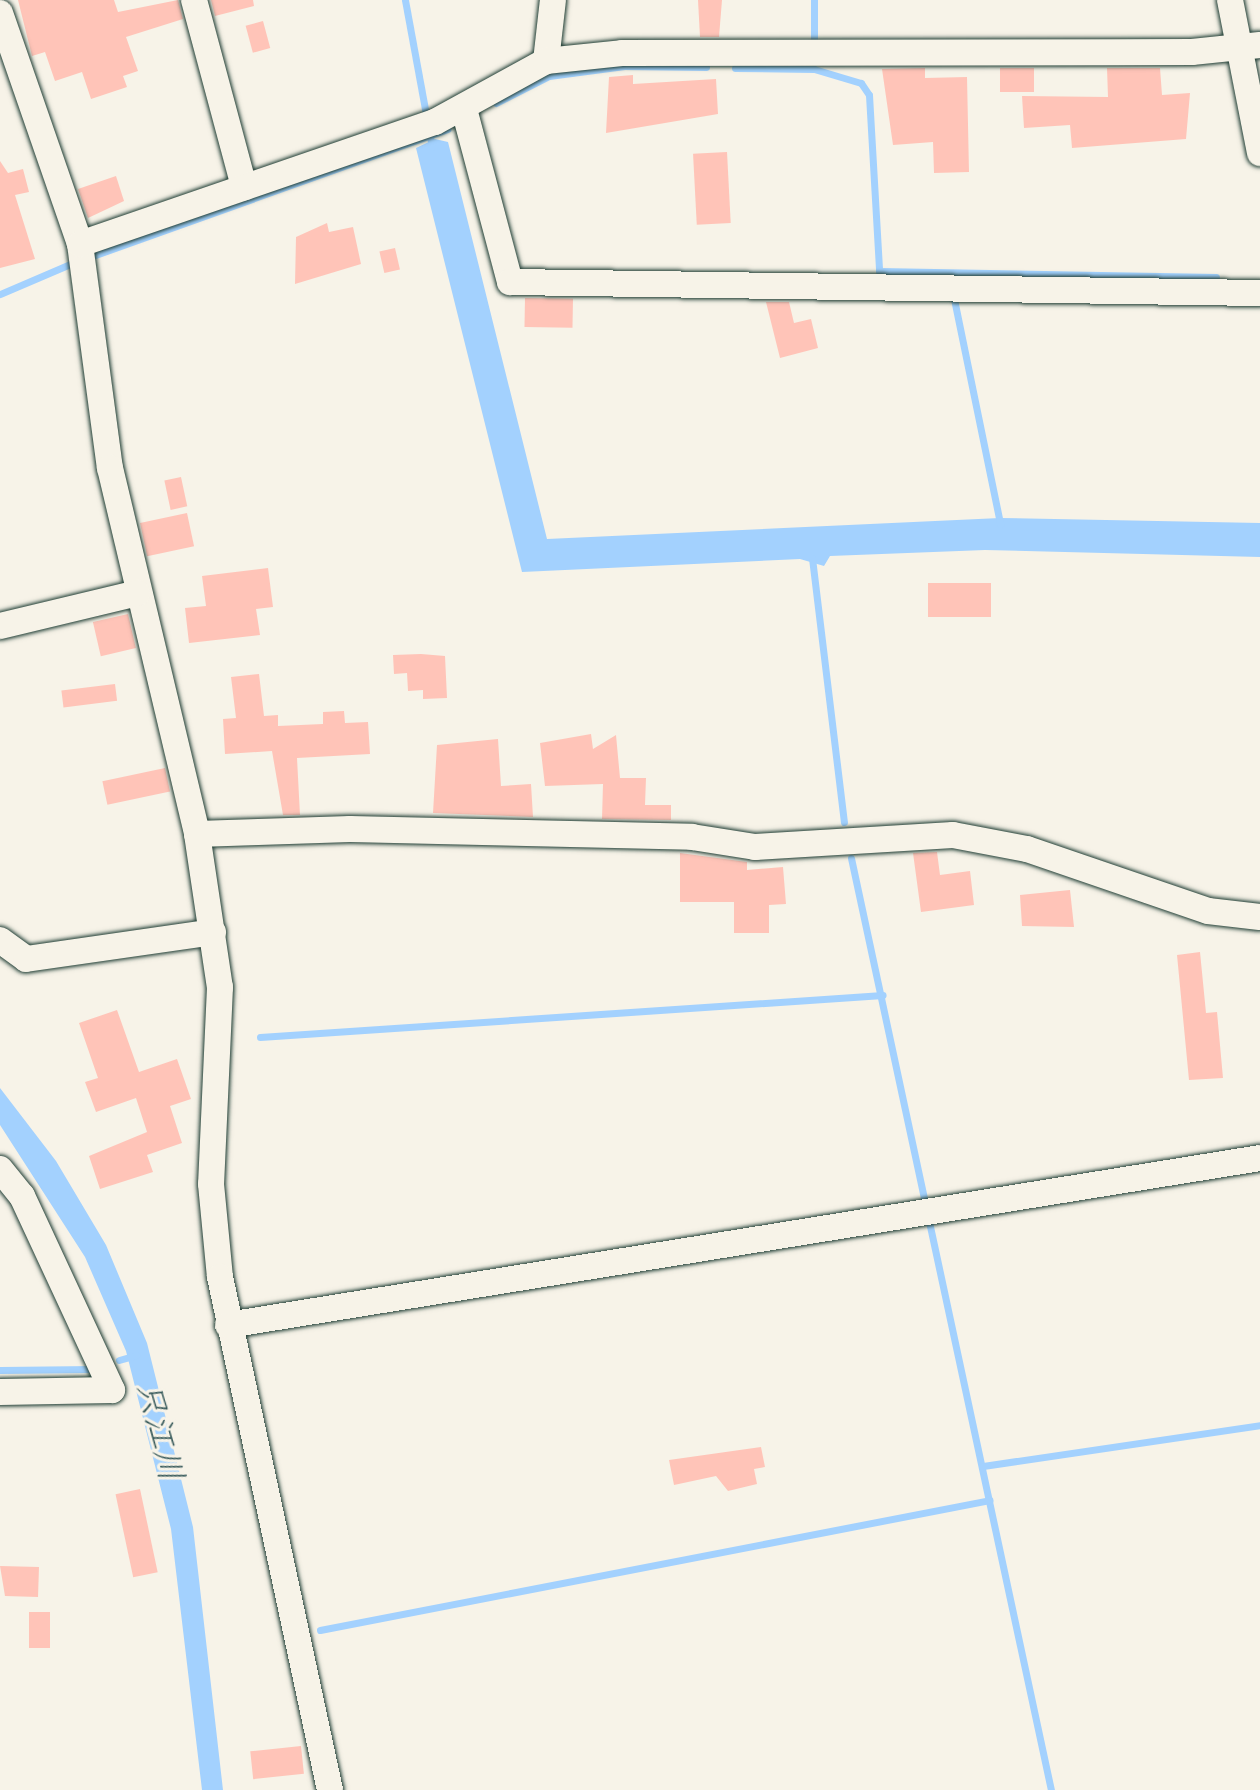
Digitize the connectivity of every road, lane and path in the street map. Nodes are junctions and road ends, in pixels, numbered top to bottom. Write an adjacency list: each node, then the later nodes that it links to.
1 (194, 0): 9 (street)
2 (553, 0): 6 (street)
3 (1230, 0): 5 (street)
4 (0, 13): 10 (street)
5 (1249, 45): 6 (street); 8 (street)
6 (546, 61): 7 (street)
7 (464, 109): 9 (street); 11 (street)
8 (1260, 153)
9 (244, 187): 10 (street)
10 (81, 255): 12 (street)
11 (1260, 293)
12 (137, 593): 13 (street); 14 (street)
13 (0, 626)
14 (197, 834): 15 (street); 16 (street)
15 (1260, 917)
16 (213, 932): 17 (street); 20 (street)
17 (0, 940)
18 (1260, 1158): 20 (street)
19 (0, 1169): 21 (street)
20 (228, 1325): 22 (street)
21 (0, 1392)
22 (330, 1790)

